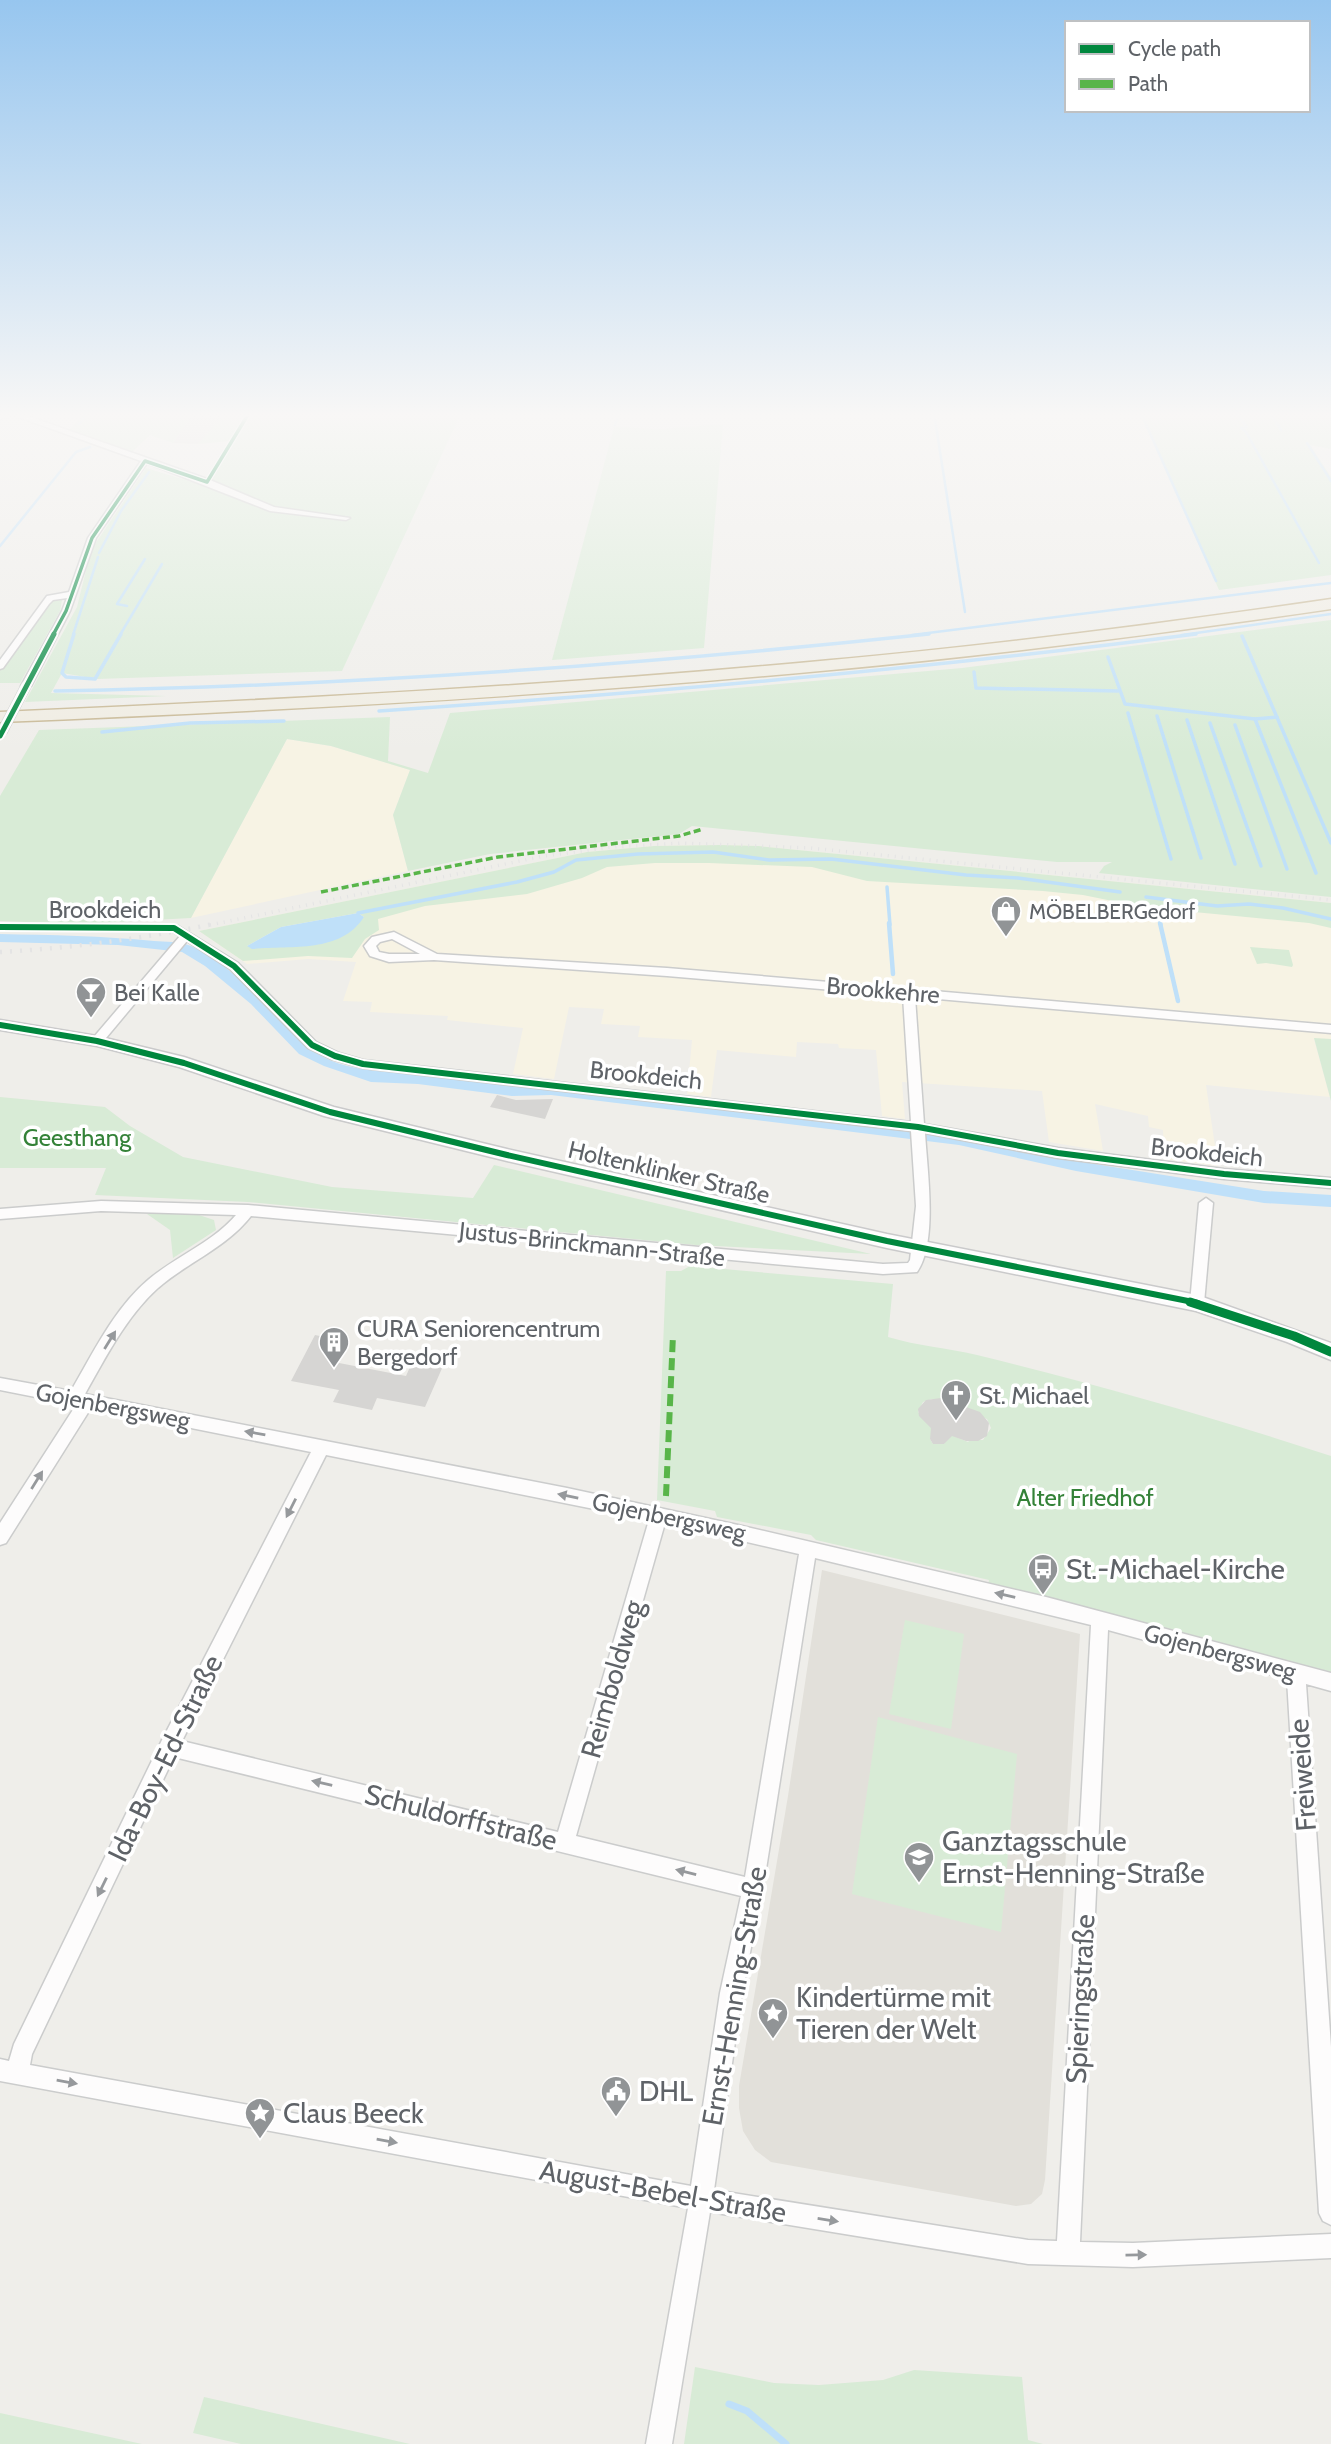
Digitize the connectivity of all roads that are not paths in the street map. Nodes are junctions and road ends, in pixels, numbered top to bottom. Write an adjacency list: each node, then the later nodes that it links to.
1 (100, 527): 2 (street)
2 (74, 594): 5 (street); 7 (street, bridge)
3 (1331, 596): 6 (highway)
4 (1331, 604): 7 (highway)
5 (0, 666)
6 (0, 709)
7 (1, 728)
8 (0, 928): 9 (street, Brookdeich)
9 (180, 944): 14 (street); 15 (street, Brookdeich)
10 (434, 957): 11 (street, Brookkehre)
11 (909, 992): 13 (street, Brookkehre); 15 (street)
12 (0, 1026): 14 (main road, Holtenklinker Straße)
13 (1331, 1029)
14 (97, 1041): 20 (main road, Holtenklinker Straße)
15 (919, 1133): 16 (street, Brookdeich); 20 (street)
16 (1331, 1183)
17 (1206, 1203): 21 (street)
18 (248, 1210): 19 (street, Justus-Brinckmann-Straße); 20 (street, Justus-Brinckmann-Straße); 24 (street, one-way to 18)
19 (0, 1214)
20 (920, 1247): 21 (main road, Holtenklinker Straße)
21 (1197, 1303): 22 (main road, Holtenklinker Straße)
22 (1331, 1352)
23 (0, 1384): 24 (street, Gojenbergsweg)
24 (81, 1400): 25 (street, Gojenbergsweg, one-way to 24); 27 (street, one-way to 24)
25 (322, 1447): 26 (street, Gojenbergsweg, one-way to 25); 32 (street, Ida-Boy-Ed-Straße, one-way to 32)
26 (659, 1515): 28 (street, Gojenbergsweg); 33 (street, Reimboldweg)
27 (0, 1538)
28 (808, 1548): 29 (street, Gojenbergsweg, one-way to 28); 34 (street, Ernst-Henning-Straße)
29 (1100, 1619): 30 (street, Gojenbergsweg); 39 (street, Spieringstraße)
30 (1296, 1673): 31 (street, Gojenbergsweg); 37 (street, Freiweide)
31 (1331, 1682)
32 (169, 1747): 33 (street, Schuldorffstraße, one-way to 32); 35 (street, Ida-Boy-Ed-Straße, one-way to 35)
33 (565, 1842): 34 (street, Schuldorffstraße, one-way to 33)
34 (752, 1889): 36 (street, Ernst-Henning-Straße)
35 (9, 2072): 36 (street, August-Bebel-Straße, one-way to 36)
36 (701, 2199): 39 (street, August-Bebel-Straße, one-way to 39); 40 (street, Ernst-Henning-Straße)
37 (1331, 2213)
38 (1331, 2246): 39 (street, August-Bebel-Straße, one-way to 38)
39 (1068, 2254)
40 (659, 2444)

